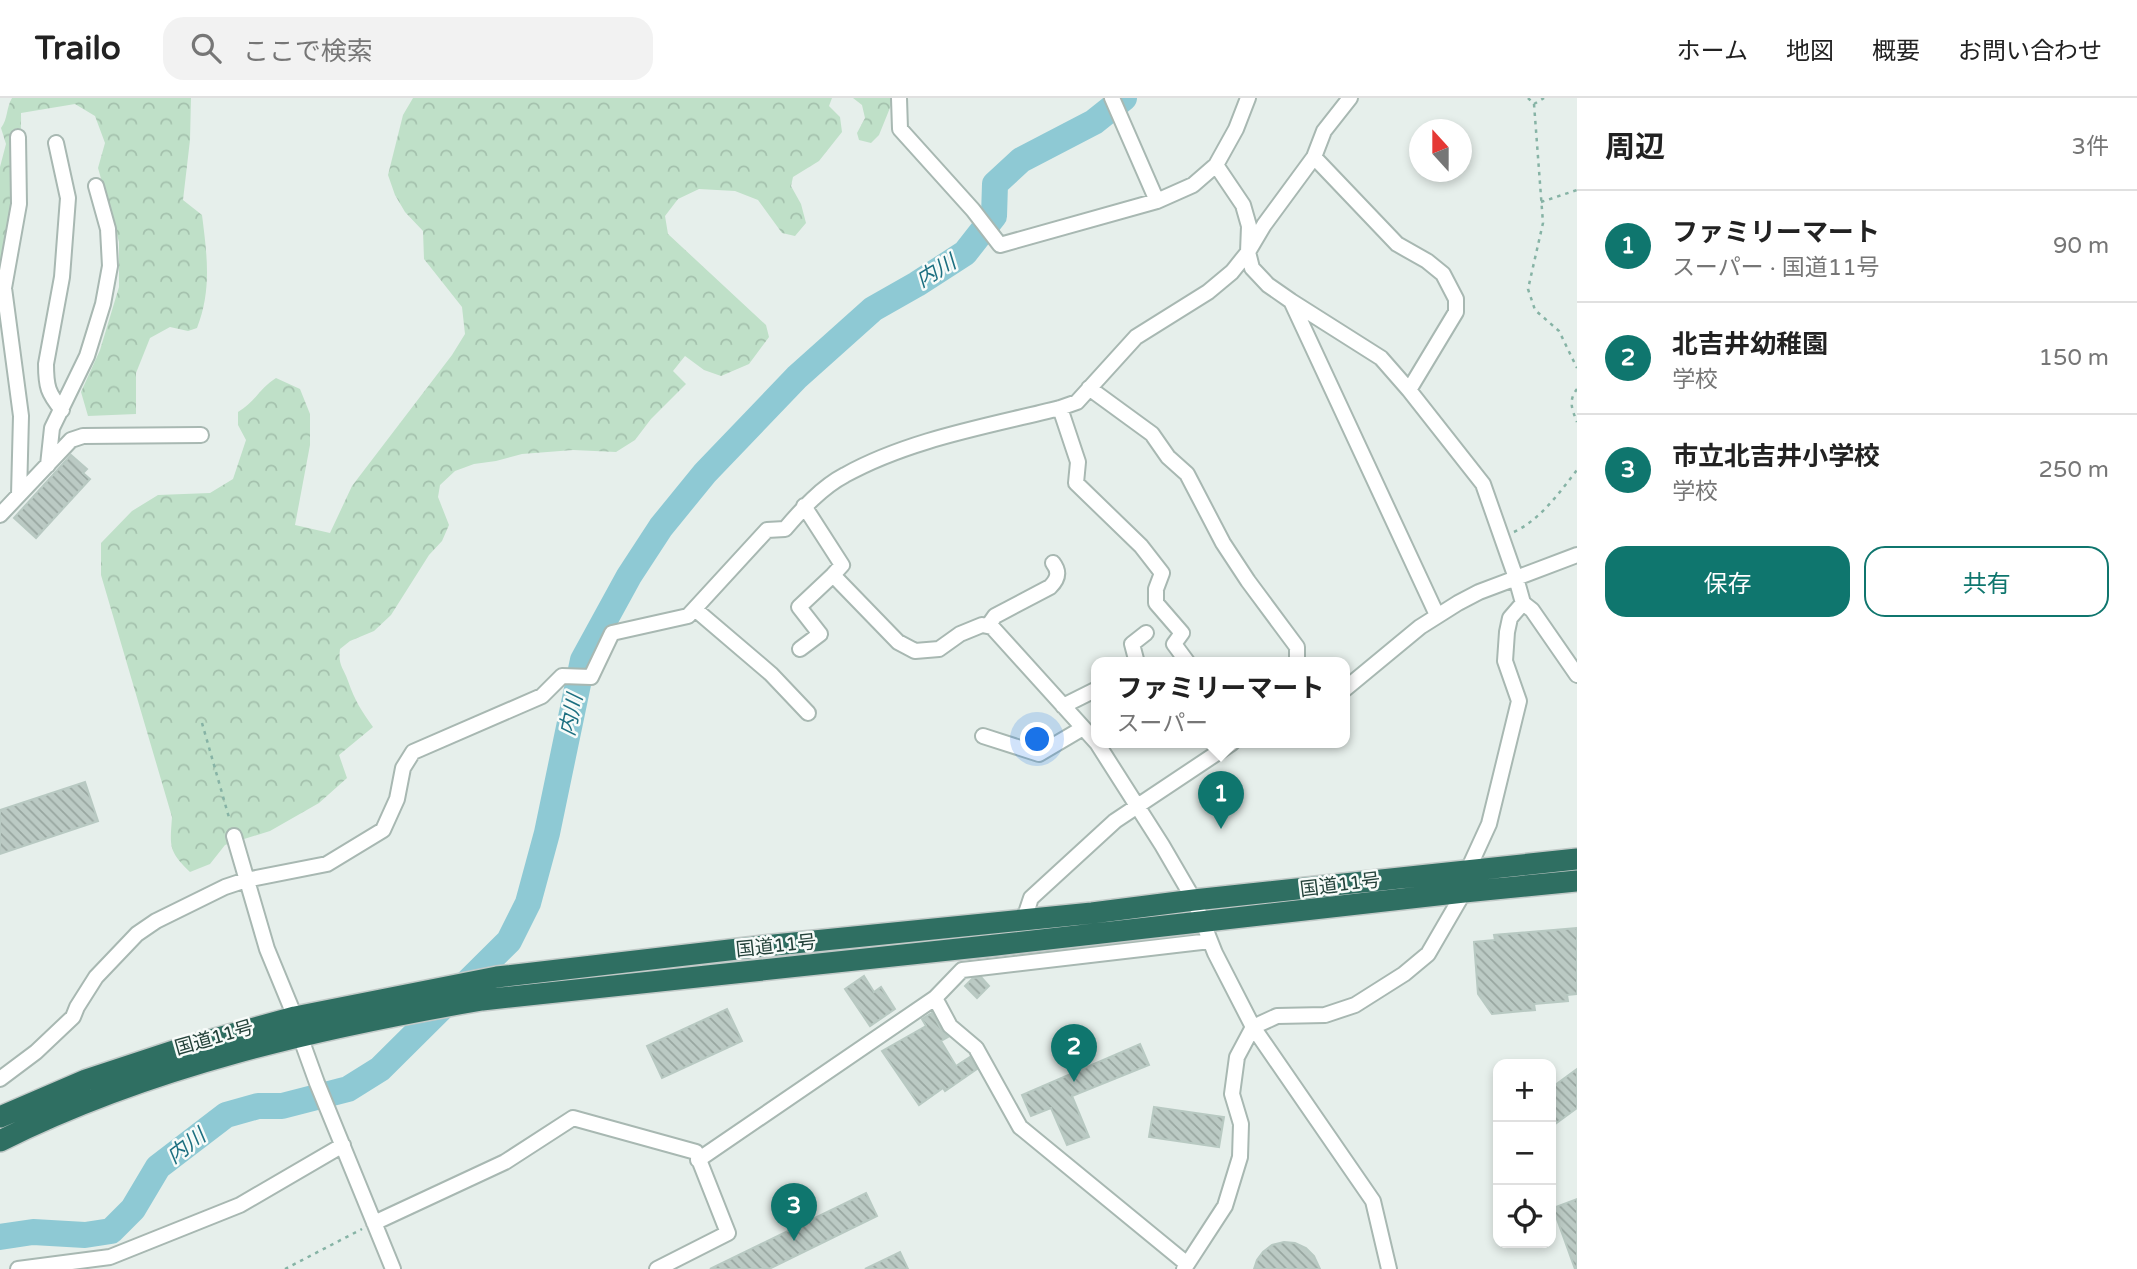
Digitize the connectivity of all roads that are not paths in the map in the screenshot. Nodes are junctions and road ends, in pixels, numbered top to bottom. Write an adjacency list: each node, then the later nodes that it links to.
1 (900, 98): 10 (street)
2 (1112, 98): 10 (street)
3 (1248, 98): 8 (street)
4 (1350, 98): 7 (street)
5 (18, 137): 20 (street)
6 (56, 143): 16 (street)
7 (1314, 157): 11 (street); 14 (street)
8 (1216, 165): 10 (street); 11 (street)
9 (96, 186): 16 (street)
10 (1157, 201)
11 (1248, 252): 12 (street); 13 (street)
12 (1291, 301): 14 (street); 29 (street)
13 (1089, 388): 15 (street); 35 (street)
14 (1409, 390): 26 (street)
15 (1060, 408): 21 (street); 34 (street)
16 (62, 410): 18 (street)
17 (201, 435): 18 (street)
18 (48, 465): 20 (street)
19 (0, 491): 20 (street)
20 (17, 498): 22 (street)
21 (804, 506): 25 (street); 28 (street)
22 (0, 515)
23 (1577, 555): 26 (street)
24 (1053, 563): 30 (street)
25 (833, 575): 30 (street); 32 (street)
26 (1516, 578): 27 (street); 29 (street)
27 (1522, 603): 36 (street); 51 (street)
28 (696, 610): 40 (street); 49 (street)
29 (1437, 615): 37 (street)
30 (988, 626): 39 (street)
31 (1146, 633): 33 (street)
32 (800, 649)
33 (1135, 657)
34 (1184, 657)
35 (1297, 657)
36 (1577, 675)
37 (1350, 685)
38 (1091, 692): 39 (street)
39 (1063, 706): 41 (street)
40 (808, 713)
41 (1083, 727): 42 (street); 43 (street)
42 (983, 736)
43 (1091, 736)
44 (1100, 748): 46 (street)
45 (1224, 748): 46 (street)
46 (1137, 806): 52 (street); 53 (street)
47 (234, 836): 49 (street)
48 (1577, 859): 51 (highway, 国道11号)
49 (246, 880): 56 (street); 58 (street)
50 (1577, 881): 51 (highway, 国道11号)
51 (1465, 882): 52 (highway, 国道11号); 54 (highway, 国道11号); 57 (street)
52 (1194, 900): 53 (highway, 国道11号); 54 (street)
53 (1024, 919): 56 (highway, 国道11号)
54 (1206, 932): 55 (street); 56 (highway, 国道11号); 57 (street)
55 (935, 998): 62 (street); 64 (street)
56 (298, 1027): 59 (highway, 国道11号); 60 (highway, 国道11号); 61 (street)
57 (1252, 1027): 64 (street); 68 (street)
58 (0, 1079)
59 (0, 1117)
60 (0, 1142)
61 (343, 1144): 63 (street); 65 (street)
62 (698, 1160): 63 (street); 67 (street)
63 (374, 1223): 66 (street)
64 (1185, 1266)
65 (18, 1269)
66 (393, 1269)
67 (657, 1269)
68 (1389, 1269)

